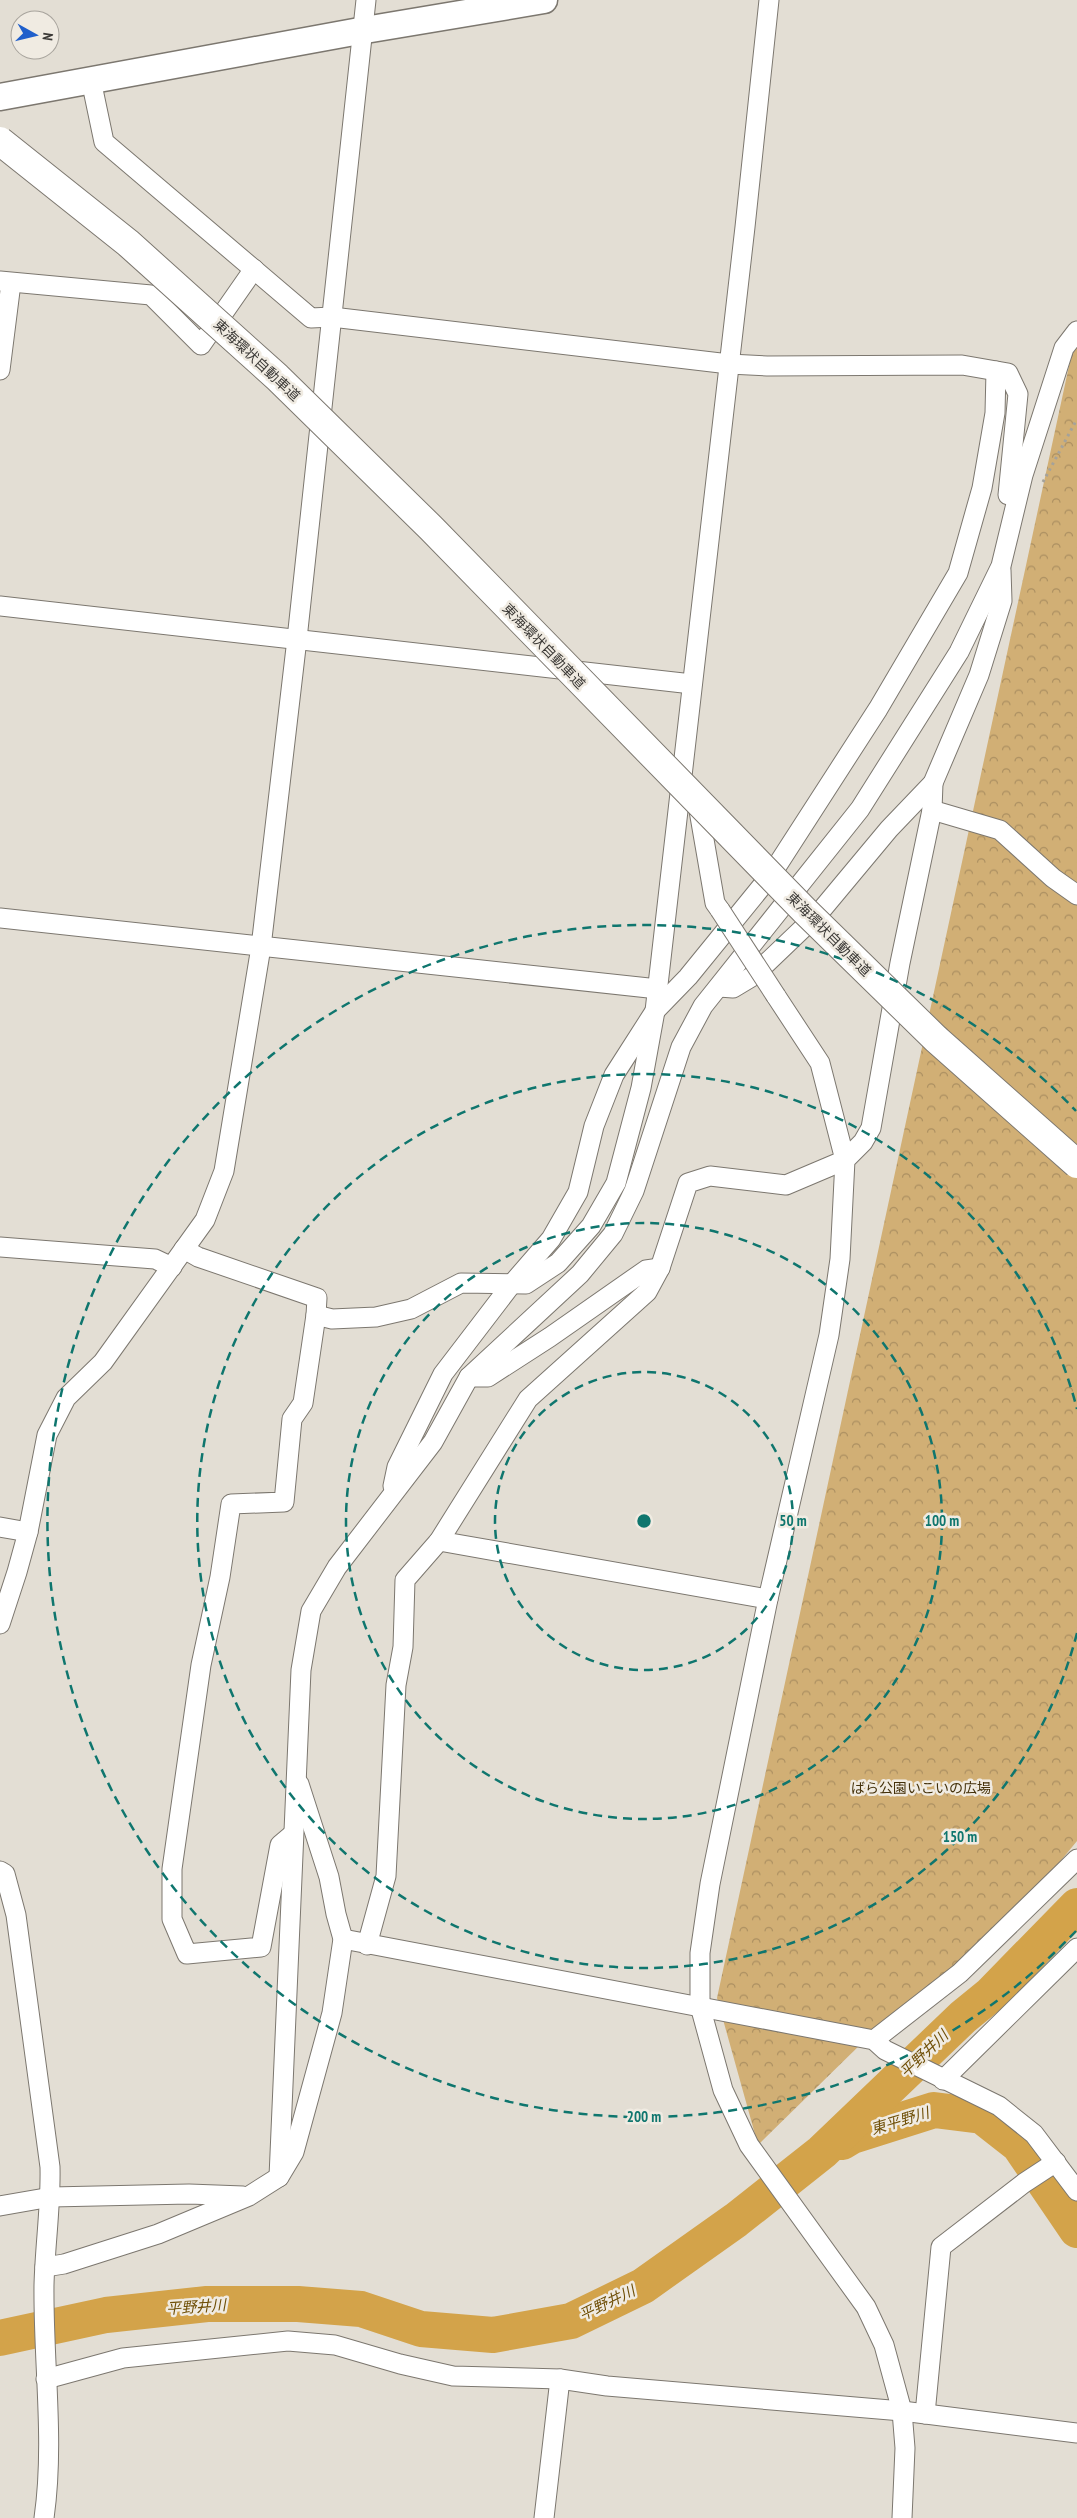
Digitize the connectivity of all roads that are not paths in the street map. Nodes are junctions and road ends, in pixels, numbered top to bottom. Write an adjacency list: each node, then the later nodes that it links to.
1 (366, 0): 4 (street)
2 (544, 0): 4 (street)
3 (769, 0): 12 (street)
4 (365, 30): 5 (street); 10 (street)
5 (92, 80): 6 (street); 8 (street)
6 (0, 97)
7 (0, 141): 30 (highway, 東海環状自動車道, bridge)
8 (254, 269): 9 (street); 10 (street)
9 (5, 282): 13 (street)
10 (332, 318): 12 (street); 18 (street)
11 (1077, 331): 15 (street)
12 (730, 364): 14 (street); 19 (street)
13 (0, 370)
14 (996, 371): 15 (street); 28 (street)
15 (1009, 538): 16 (street)
16 (1001, 566): 21 (street); 26 (street)
17 (0, 606): 18 (street)
18 (297, 639): 19 (street); 25 (street)
19 (692, 684): 20 (street)
20 (686, 740): 27 (street); 29 (street, bridge)
21 (933, 783): 22 (street); 26 (street)
22 (932, 810): 23 (street); 29 (street)
23 (1077, 895)
24 (0, 918): 25 (street)
25 (261, 947): 27 (street); 34 (street)
26 (719, 986): 32 (street)
27 (658, 989): 28 (street)
28 (655, 1011): 31 (street); 37 (street)
29 (845, 1160): 36 (street); 44 (street)
30 (1077, 1164)
31 (616, 1183): 32 (street); 37 (street)
32 (634, 1190): 39 (street)
33 (0, 1247): 35 (street)
34 (184, 1249): 35 (street); 38 (street)
35 (172, 1267): 42 (street)
36 (660, 1268): 39 (street); 43 (street)
37 (511, 1285): 38 (street); 40 (street)
38 (316, 1315): 47 (street)
39 (468, 1377): 40 (street)
40 (391, 1495): 46 (street)
41 (0, 1527): 42 (street)
42 (28, 1532): 45 (street)
43 (440, 1541): 44 (street); 51 (street)
44 (768, 1600): 53 (street)
45 (0, 1624)
46 (296, 1774): 47 (street); 50 (street)
47 (293, 1834): 57 (street)
48 (1077, 1859): 54 (street)
49 (0, 1871): 60 (street)
50 (344, 1939): 51 (street); 57 (street)
51 (367, 1944): 53 (street)
52 (1077, 1948): 55 (street)
53 (700, 2006): 54 (street); 65 (street)
54 (880, 2045): 55 (street)
55 (940, 2078): 56 (street)
56 (1051, 2165): 58 (street); 66 (street)
57 (279, 2177): 59 (street)
58 (1077, 2191)
59 (249, 2196): 60 (street); 62 (street)
60 (51, 2197): 61 (street); 62 (street)
61 (0, 2206)
62 (45, 2275): 63 (street)
63 (46, 2372): 64 (street); 68 (street)
64 (560, 2380): 65 (street); 69 (street)
65 (902, 2411): 66 (street); 70 (street)
66 (925, 2414): 67 (street)
67 (1077, 2433)
68 (44, 2518)
69 (544, 2518)
70 (902, 2518)

